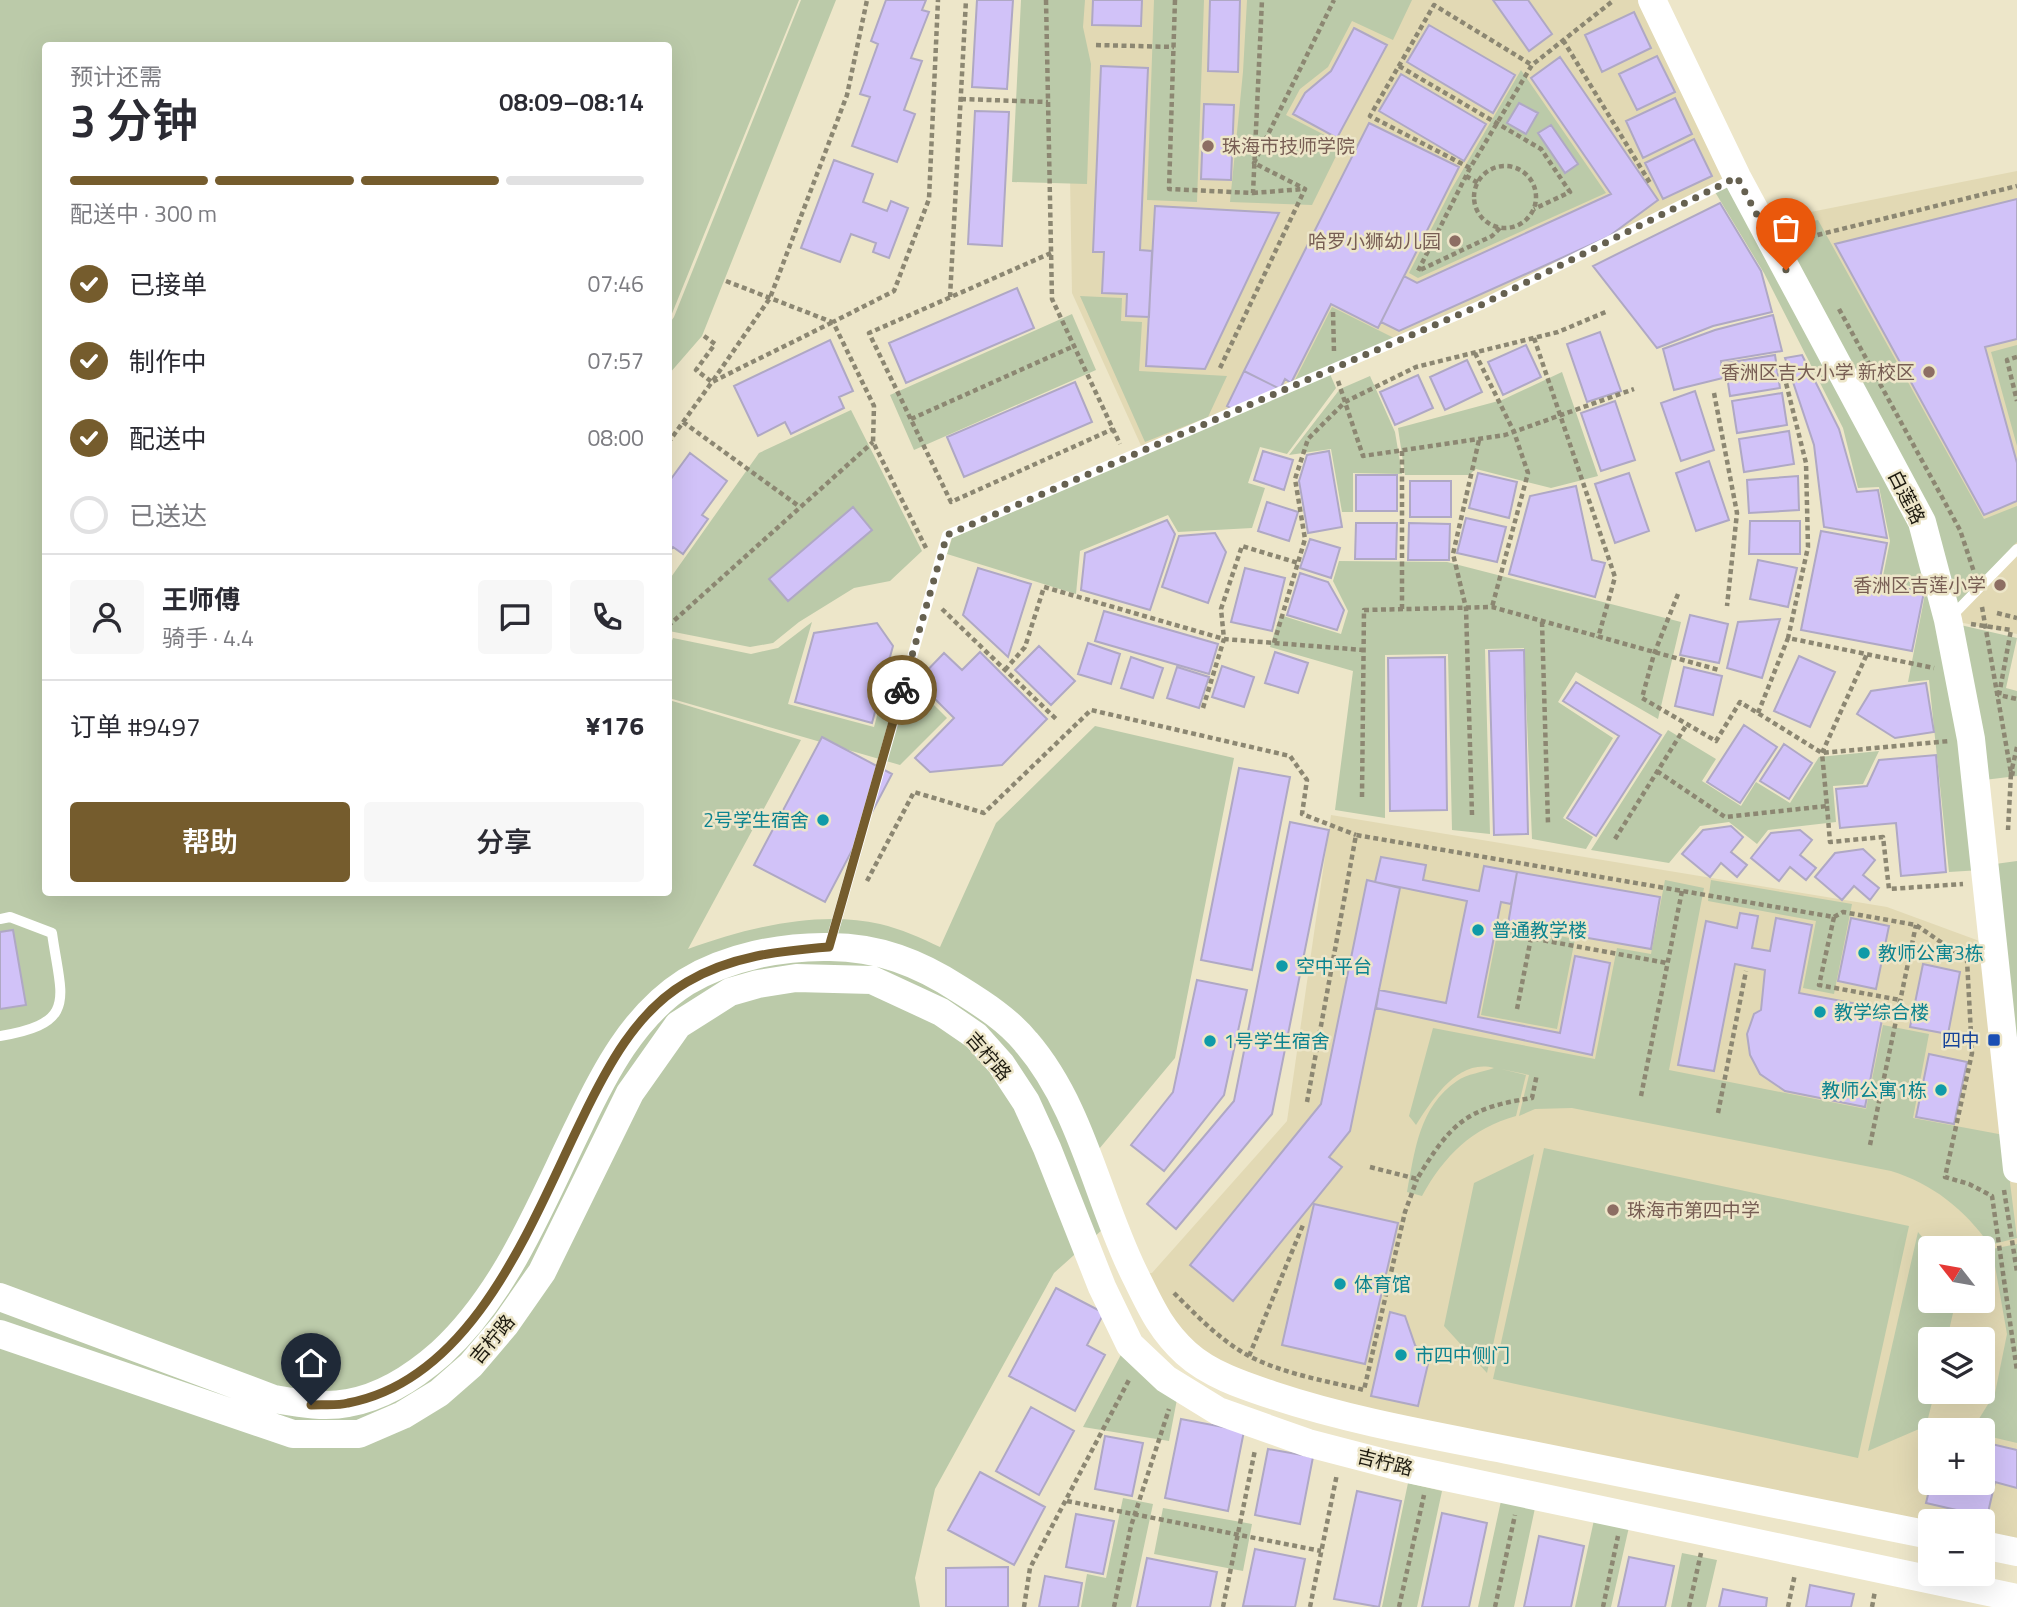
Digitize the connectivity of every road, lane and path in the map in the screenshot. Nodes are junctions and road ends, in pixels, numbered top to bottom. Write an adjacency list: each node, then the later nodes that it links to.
1 (867, 0): 34 (path)
2 (938, 0): 37 (path)
3 (966, 0): 16 (path)
4 (1046, 0): 17 (path)
5 (1175, 0): 13 (path)
6 (1262, 0): 19 (path)
7 (1334, 0): 19 (path)
8 (1615, 0): 11 (path)
9 (1652, 0): 22 (main road, 白莲路)
10 (1435, 2): 14 (path); 15 (path)
11 (1563, 40): 14 (path); 24 (path)
12 (1097, 45): 13 (path)
13 (1174, 47): 27 (path)
14 (1532, 65): 18 (path)
15 (1399, 66): 18 (path); 20 (path)
16 (961, 99): 17 (path); 33 (path)
17 (1048, 102): 31 (path)
18 (1497, 123): 20 (path); 28 (path)
19 (1254, 163): 26 (path); 27 (path)
20 (1470, 168): 21 (path)
21 (1466, 176): 23 (path); 29 (path)
22 (1737, 177): 45 (lane); 73 (main road, 白莲路)
23 (1478, 183): 28 (path); 29 (path)
24 (1650, 183)
25 (2017, 186): 30 (path)
26 (1305, 189): 27 (path); 44 (path)
27 (1253, 192)
28 (1534, 209): 29 (path)
29 (1500, 228)
30 (1801, 239)
31 (1051, 253): 33 (path); 40 (path)
32 (726, 281): 34 (path)
33 (950, 297): 52 (path)
34 (770, 298): 37 (path); 46 (path)
35 (1608, 311): 39 (path)
36 (1333, 312): 45 (path)
37 (833, 322): 46 (path); 58 (path)
38 (704, 336): 46 (path)
39 (1534, 338): 41 (path); 51 (path)
40 (1074, 346): 52 (path); 54 (path)
41 (1475, 353): 50 (path); 55 (path)
42 (2017, 357): 49 (path)
43 (1782, 367): 77 (path)
44 (1220, 368)
45 (1334, 368): 50 (path); 60 (lane)
46 (712, 382): 53 (path)
47 (1634, 389): 51 (path)
48 (1714, 393): 67 (path)
49 (2017, 401)
50 (1345, 402): 59 (path); 64 (path)
51 (1560, 415): 55 (path); 76 (path)
52 (911, 418): 54 (path)
53 (683, 422): 56 (path); 61 (path)
54 (1113, 429): 60 (path)
55 (1514, 432): 57 (path); 68 (path)
56 (672, 437)
57 (1479, 440): 59 (path); 69 (path)
58 (873, 442): 61 (path); 63 (path)
59 (1402, 451): 70 (path)
60 (1126, 458): 66 (lane)
61 (800, 507): 74 (path)
62 (2017, 549): 73 (lane)
63 (928, 552)
64 (1298, 563): 78 (path); 79 (path)
65 (1678, 594): 81 (path)
66 (929, 596): 83 (path); 108 (lane)
67 (1727, 606)
68 (1492, 607): 69 (path); 75 (path)
69 (1466, 608): 70 (path); 98 (path)
70 (1402, 610): 80 (path)
71 (1997, 613): 72 (path)
72 (2017, 618)
73 (1948, 620): 85 (main road, 白莲路); 86 (path)
74 (672, 622)
75 (1542, 622): 76 (path); 99 (path)
76 (1598, 638): 81 (path)
77 (1788, 638): 82 (path); 88 (path)
78 (1224, 639): 79 (path); 83 (path); 87 (path)
79 (1274, 643): 80 (path)
80 (1363, 650): 96 (path)
81 (1654, 654): 84 (path); 90 (path)
82 (1867, 654): 85 (path); 93 (path)
83 (1005, 670): 89 (path)
84 (1719, 670)
85 (1958, 673): 91 (main road, 白莲路)
86 (2017, 699)
87 (1203, 708)
88 (1758, 713): 90 (path); 93 (path)
89 (1056, 719)
90 (1687, 724): 94 (path)
91 (1970, 739): 93 (path); 103 (main road, 白莲路)
92 (2017, 747): 95 (path)
93 (1822, 753): 97 (path)
94 (1657, 771): 97 (path); 101 (path)
95 (2017, 774)
96 (1362, 797)
97 (1827, 806): 103 (path)
98 (1472, 815)
99 (1548, 823)
100 (1356, 835): 102 (path); 104 (path); 116 (path)
101 (1615, 839)
102 (865, 883)
103 (1987, 883): 120 (main road, 白莲路)
104 (1682, 891): 105 (path); 109 (path)
105 (1833, 917): 107 (path); 111 (path)
106 (0, 919): 113 (lane)
107 (1916, 925): 111 (path); 128 (path)
108 (829, 947): 124 (main road, 吉柠路); 137 (main road, 吉柠路)
109 (1667, 963): 112 (path); 115 (path)
110 (1746, 971): 117 (path)
111 (1900, 1000): 118 (path)
112 (1517, 1009)
113 (0, 1036)
114 (1537, 1074): 121 (path)
115 (1641, 1096)
116 (1307, 1102)
117 (1718, 1113)
118 (1870, 1145)
119 (1370, 1167): 121 (path)
120 (2017, 1169)
121 (1417, 1179): 126 (path)
122 (1303, 1225): 126 (path)
123 (1172, 1291): 126 (path)
124 (0, 1297)
125 (0, 1334): 144 (main road, 吉柠路)
126 (1249, 1356)
127 (1136, 1368): 133 (path)
128 (2017, 1371)
129 (1171, 1404): 135 (path)
130 (1256, 1446): 138 (path)
131 (1339, 1462): 141 (path)
132 (1425, 1488): 149 (path)
133 (1067, 1501): 135 (path); 145 (path)
134 (1516, 1508): 150 (path)
135 (1134, 1514): 138 (path); 146 (path)
136 (1619, 1530): 151 (path)
137 (1918, 1533)
138 (1238, 1534): 141 (path); 147 (path)
139 (1702, 1547): 152 (path)
140 (1995, 1547): 142 (main road)
141 (1321, 1550): 148 (path)
142 (2017, 1552)
143 (1797, 1567): 153 (path)
144 (2017, 1598)
145 (1024, 1607)
146 (1114, 1607)
147 (1223, 1607)
148 (1310, 1607)
149 (1399, 1607)
150 (1495, 1607)
151 (1603, 1607)
152 (1689, 1607)
153 (1788, 1607)

